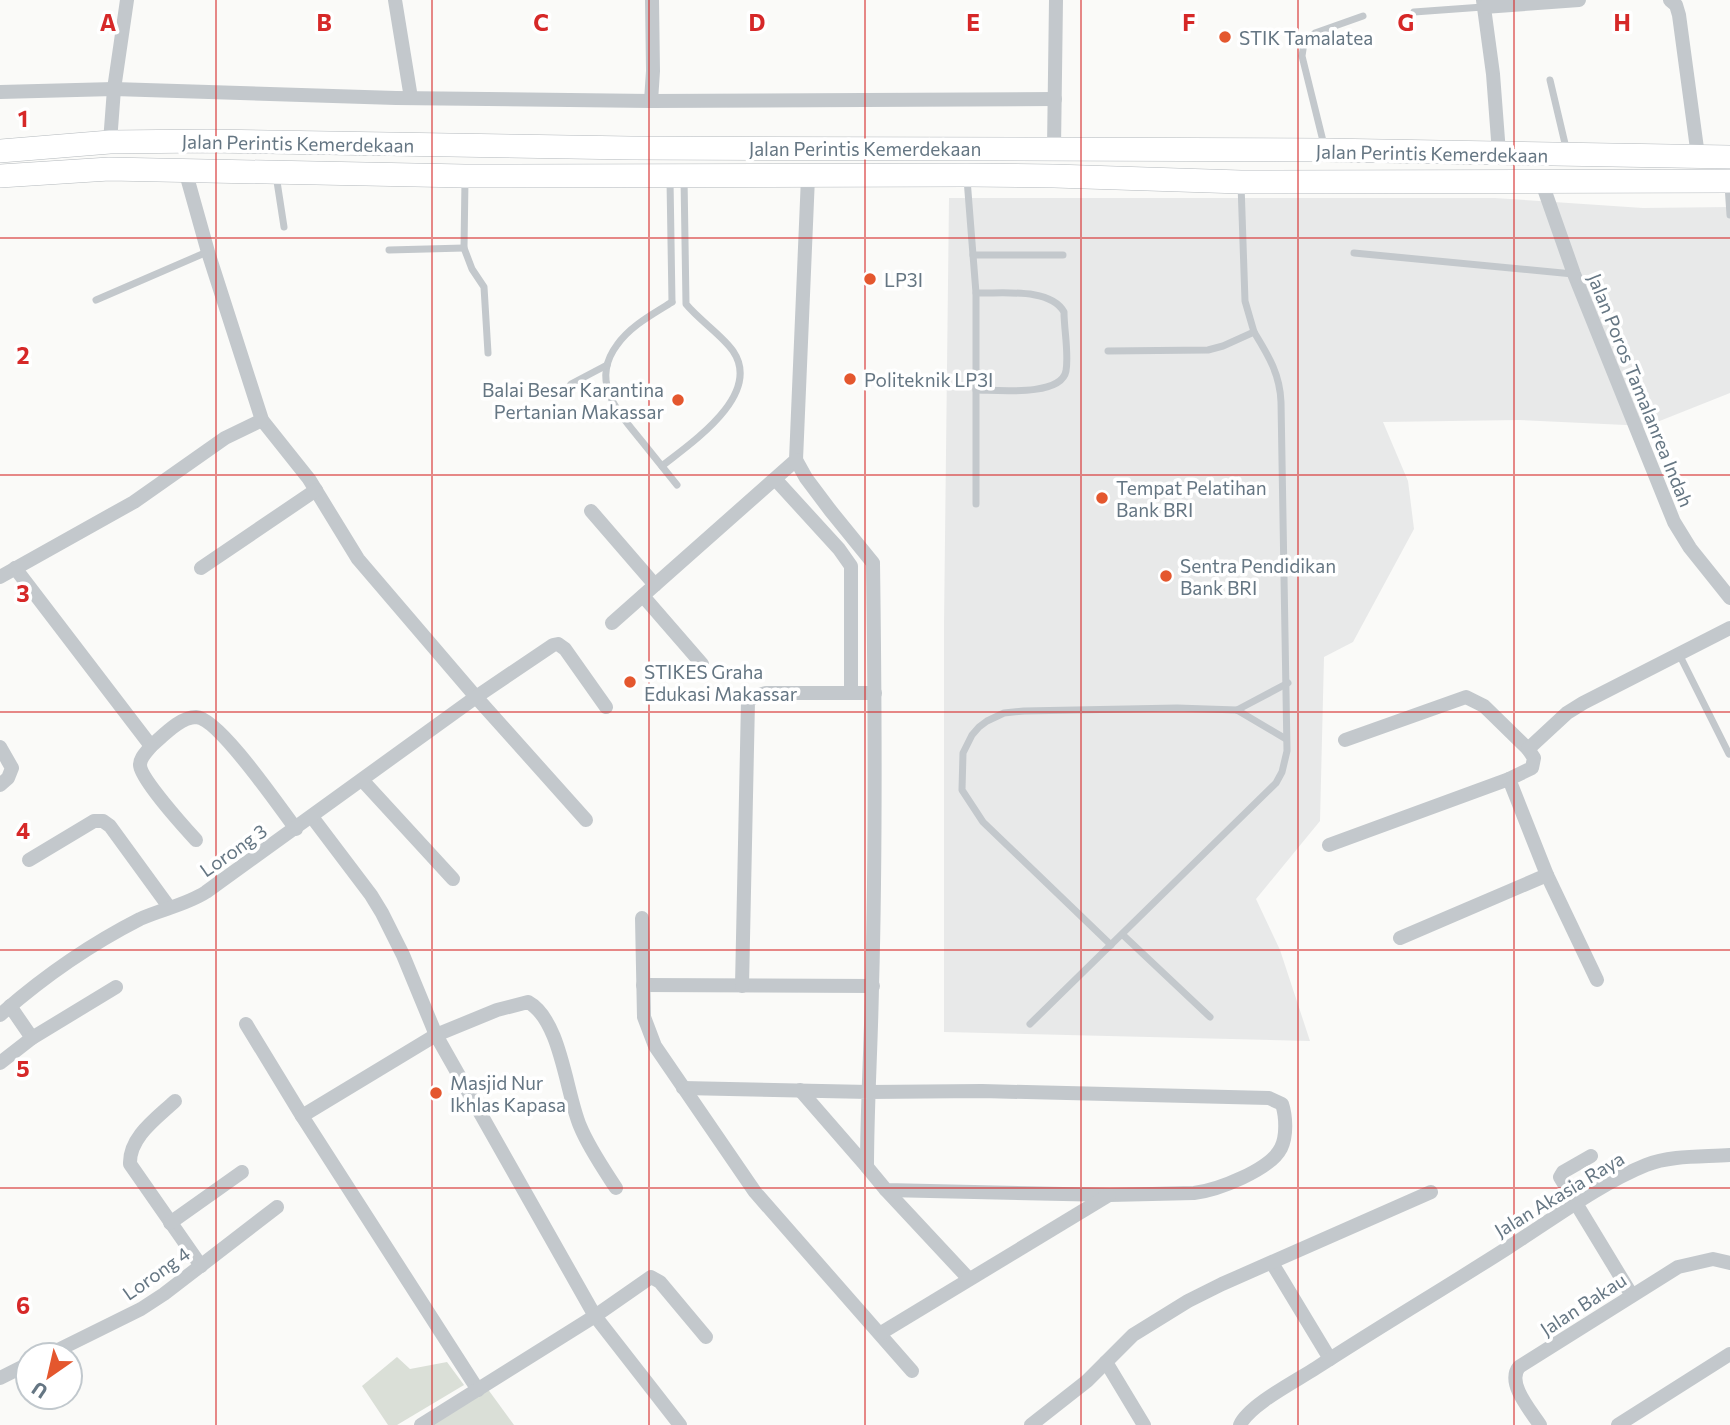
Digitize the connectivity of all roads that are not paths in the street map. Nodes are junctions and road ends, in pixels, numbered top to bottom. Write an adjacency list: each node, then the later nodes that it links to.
1 (127, 0): 11 (street)
2 (396, 0): 13 (street)
3 (652, 0): 15 (street)
4 (1056, 0): 14 (street)
5 (1579, 0): 7 (street)
6 (1670, 0): 23 (street)
7 (1483, 4): 8 (lane); 21 (street)
8 (1414, 12)
9 (1363, 16): 17 (lane)
10 (1550, 80): 22 (lane)
11 (114, 89): 12 (street); 13 (street); 16 (street)
12 (0, 92)
13 (411, 98): 15 (street)
14 (1055, 99): 15 (street); 19 (street)
15 (651, 101)
16 (110, 142): 18 (highway, Jalan Perintis Kemerdekaan); 20 (highway, Jalan Perintis Kemerdekaan); 25 (highway)
17 (1324, 143): 19 (highway, Jalan Perintis Kemerdekaan); 21 (highway, Jalan Perintis Kemerdekaan)
18 (678, 148): 19 (highway, Jalan Perintis Kemerdekaan); 31 (highway)
19 (1054, 148)
20 (0, 150)
21 (1499, 153): 22 (highway, Jalan Perintis Kemerdekaan)
22 (1568, 156): 23 (highway, Jalan Perintis Kemerdekaan)
23 (1698, 156): 24 (highway, Jalan Perintis Kemerdekaan)
24 (1730, 158)
25 (109, 169): 26 (highway, Jalan Perintis Kemerdekaan); 29 (highway, Jalan Perintis Kemerdekaan)
26 (185, 170): 27 (highway, Jalan Perintis Kemerdekaan); 40 (street)
27 (276, 172): 30 (highway, Jalan Perintis Kemerdekaan); 37 (lane)
28 (967, 175): 32 (highway, Jalan Perintis Kemerdekaan); 34 (highway, Jalan Perintis Kemerdekaan); 42 (lane)
29 (0, 176)
30 (465, 176): 31 (highway, Jalan Perintis Kemerdekaan); 38 (lane)
31 (677, 176): 32 (highway, Jalan Perintis Kemerdekaan); 44 (lane); 46 (lane)
32 (808, 177): 58 (street)
33 (1729, 181): 35 (highway, Jalan Perintis Kemerdekaan); 36 (lane)
34 (1241, 182): 35 (highway, Jalan Perintis Kemerdekaan); 51 (lane)
35 (1542, 183): 45 (street, Jalan Poros Tamalanrea Indah)
36 (1730, 215)
37 (284, 227)
38 (464, 248): 39 (lane); 53 (lane)
39 (389, 250)
40 (208, 251): 48 (lane); 57 (street)
41 (1354, 253): 45 (lane)
42 (973, 255): 43 (lane); 47 (lane)
43 (1063, 255)
44 (673, 274): 46 (lane); 49 (lane)
45 (1574, 274): 70 (street, Jalan Poros Tamalanrea Indah)
46 (687, 276): 50 (lane)
47 (975, 293): 56 (lane); 56 (lane)
48 (96, 300)
49 (672, 302): 50 (lane); 54 (lane)
50 (686, 304): 59 (lane)
51 (1254, 332): 52 (lane); 75 (lane)
52 (1108, 351)
53 (488, 353)
54 (607, 365): 55 (lane); 59 (lane)
55 (571, 384)
56 (976, 390): 63 (lane)
57 (262, 420): 62 (street); 65 (street)
58 (796, 460): 60 (street); 77 (street)
59 (662, 466): 61 (lane)
60 (776, 480): 68 (street); 76 (street)
61 (677, 485)
62 (316, 490): 66 (street); 78 (street)
63 (976, 504)
64 (591, 511): 68 (street)
65 (15, 568): 67 (street); 83 (street)
66 (201, 568)
67 (0, 577)
68 (655, 585): 69 (street)
69 (643, 596): 71 (street); 74 (street)
70 (1730, 598)
71 (612, 623)
72 (1730, 628): 73 (street)
73 (1679, 654): 85 (street); 86 (lane)
74 (702, 664)
75 (1287, 683): 80 (lane); 81 (lane)
76 (851, 692): 77 (street); 105 (street)
77 (875, 693): 106 (street)
78 (476, 697): 79 (street, Lorong 3); 88 (street, Lorong 3); 91 (street)
79 (606, 707)
80 (1237, 710): 81 (lane); 102 (lane)
81 (1286, 739): 100 (lane)
82 (1345, 740): 85 (street)
83 (151, 746): 92 (street); 93 (street)
84 (0, 747): 89 (street)
85 (1528, 749): 87 (street)
86 (1729, 754)
87 (1509, 779): 94 (street); 96 (street)
88 (362, 781): 90 (street, Lorong 3); 97 (street)
89 (0, 785)
90 (313, 817): 92 (street, Lorong 3); 112 (street)
91 (586, 820)
92 (296, 829): 98 (street, Lorong 3)
93 (196, 840)
94 (1329, 845)
95 (29, 860): 98 (street)
96 (1547, 875): 101 (street); 103 (street)
97 (453, 879)
98 (169, 907): 108 (street, Lorong 3)
99 (642, 918): 104 (street)
100 (1123, 935): 102 (lane); 109 (lane)
101 (1400, 938)
102 (1111, 945): 111 (lane)
103 (1597, 979)
104 (643, 985): 105 (street); 115 (street)
105 (742, 986): 106 (street)
106 (873, 986): 117 (street)
107 (116, 988): 113 (street)
108 (5, 1010): 113 (street)
109 (1210, 1017)
110 (246, 1024): 119 (street)
111 (1030, 1024)
112 (436, 1035): 119 (street); 124 (street); 136 (street)
113 (32, 1038): 114 (street)
114 (0, 1063)
115 (683, 1088): 116 (street); 137 (street)
116 (800, 1090): 117 (street); 122 (street)
117 (869, 1092): 122 (street); 127 (street)
118 (175, 1101): 130 (street)
119 (302, 1116): 144 (street)
120 (1730, 1155): 128 (street, Jalan Akasia Raya)
121 (1591, 1156): 128 (street)
122 (867, 1167): 125 (street)
123 (242, 1172): 130 (street)
124 (616, 1188)
125 (886, 1190): 127 (street); 134 (street)
126 (1431, 1192): 131 (street)
127 (1110, 1195): 134 (street)
128 (1576, 1204): 135 (street); 141 (street, Jalan Akasia Raya)
129 (277, 1207): 133 (street, Lorong 4)
130 (170, 1223): 133 (street)
131 (1272, 1263): 141 (street); 142 (street)
132 (1730, 1263): 135 (street, Jalan Bakau)
133 (201, 1266): 139 (street, Lorong 4)
134 (969, 1279): 137 (street)
135 (1631, 1294): 150 (street, Jalan Bakau)
136 (595, 1316): 138 (street); 144 (street); 146 (street)
137 (881, 1333): 143 (street)
138 (706, 1337)
139 (76, 1341)
140 (1730, 1354): 151 (street)
141 (1330, 1359): 149 (street, Jalan Akasia Raya)
142 (1106, 1363): 147 (street); 148 (street)
143 (912, 1371)
144 (478, 1390): 145 (street)
145 (421, 1425)
146 (680, 1425)
147 (1031, 1425)
148 (1144, 1425)
149 (1240, 1425)
150 (1540, 1425)
151 (1618, 1425)

